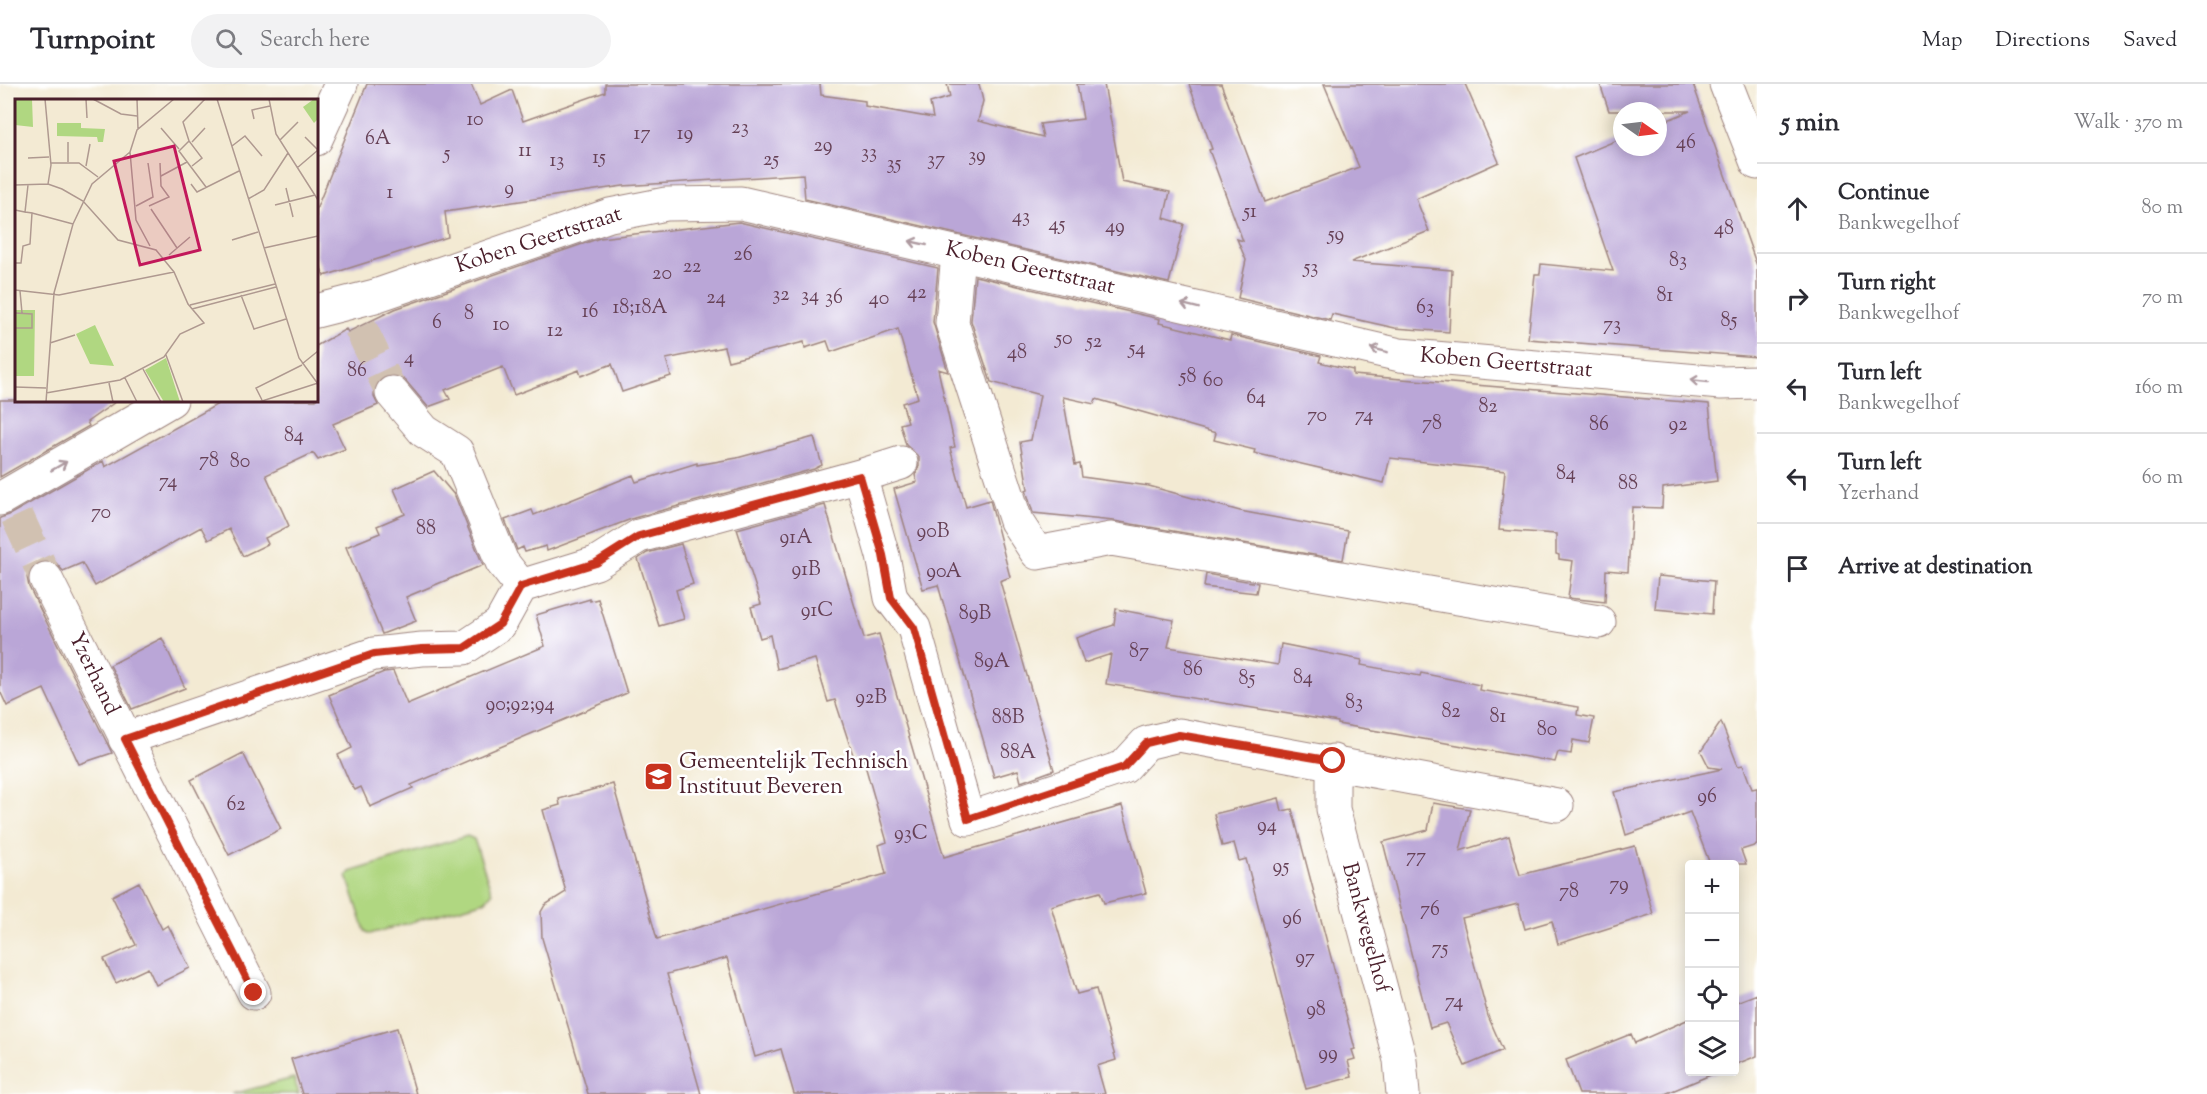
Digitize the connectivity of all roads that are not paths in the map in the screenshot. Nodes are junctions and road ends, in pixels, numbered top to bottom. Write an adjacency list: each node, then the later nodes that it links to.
1 (341, 84): 3 (street)
2 (1726, 84): 4 (street)
3 (318, 135)
4 (1757, 163)
5 (958, 253): 6 (street, Koben Geertstraat, one-way to 6); 7 (street, Koben Geertstraat, one-way to 5); 15 (street)
6 (318, 311)
7 (1757, 382)
8 (392, 393): 14 (street)
9 (168, 402): 12 (street, one-way to 9)
10 (901, 463): 11 (street)
11 (860, 476): 14 (street); 17 (street)
12 (8, 503)
13 (46, 579): 16 (street, Yzerhand)
14 (521, 586): 16 (street)
15 (1599, 622)
16 (125, 739): 19 (street, Yzerhand)
17 (1333, 761): 18 (street); 20 (street, Bankwegelhof)
18 (1557, 805)
19 (254, 993)
20 (1403, 1094)

